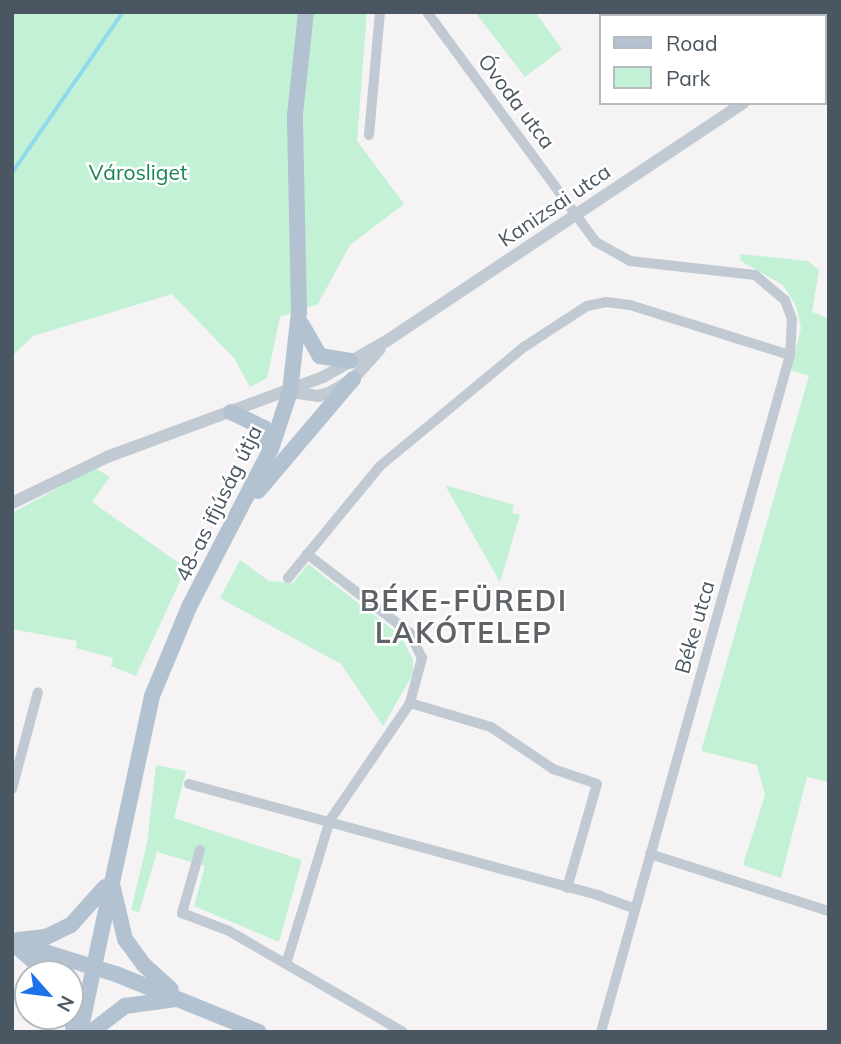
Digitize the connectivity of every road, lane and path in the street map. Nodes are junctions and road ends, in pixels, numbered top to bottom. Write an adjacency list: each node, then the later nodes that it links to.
1 (306, 12): 7 (main road, 48-as ifjúság útja)
2 (380, 12): 5 (street)
3 (427, 12): 6 (street, Óvoda utca)
4 (740, 105): 6 (street, Kanizsai utca)
5 (369, 135)
6 (577, 213): 8 (street, Kanizsai utca); 9 (street, Béke utca)
7 (299, 312): 10 (main road); 12 (main road, 48-as ifjúság útja)
8 (388, 340): 10 (street, Kanizsai utca); 11 (street, Kanizsai utca)
9 (790, 355): 17 (street); 25 (street, Béke utca)
10 (351, 361): 12 (street, Kanizsai utca)
11 (352, 379): 12 (street, Kanizsai utca); 16 (main road)
12 (290, 392): 13 (street, Kanizsai utca); 14 (main road, 48-as ifjúság útja)
13 (231, 412): 14 (main road); 15 (street, Kanizsai utca)
14 (271, 449): 16 (main road, 48-as ifjúság útja)
15 (12, 503)
16 (226, 536): 26 (main road, 48-as ifjúság útja)
17 (307, 554): 18 (street); 20 (street)
18 (288, 578)
19 (37, 692): 22 (street)
20 (410, 703): 23 (street); 27 (street)
21 (189, 784): 23 (street)
22 (12, 789)
23 (330, 820): 27 (street); 32 (street)
24 (200, 850): 32 (street)
25 (650, 854): 28 (street, Béke utca); 29 (street)
26 (111, 875): 30 (main road); 33 (main road, 48-as ifjúság útja); 34 (main road)
27 (567, 888): 28 (street)
28 (635, 909): 39 (street, Béke utca)
29 (829, 911)
30 (12, 942): 31 (main road); 33 (main road)
31 (32, 960)
32 (286, 964): 38 (street)
33 (93, 966): 34 (main road); 35 (main road, 48-as ifjúság útja)
34 (184, 999): 36 (main road); 37 (main road)
35 (77, 1032)
36 (91, 1032)
37 (259, 1032)
38 (403, 1032)
39 (601, 1032)

